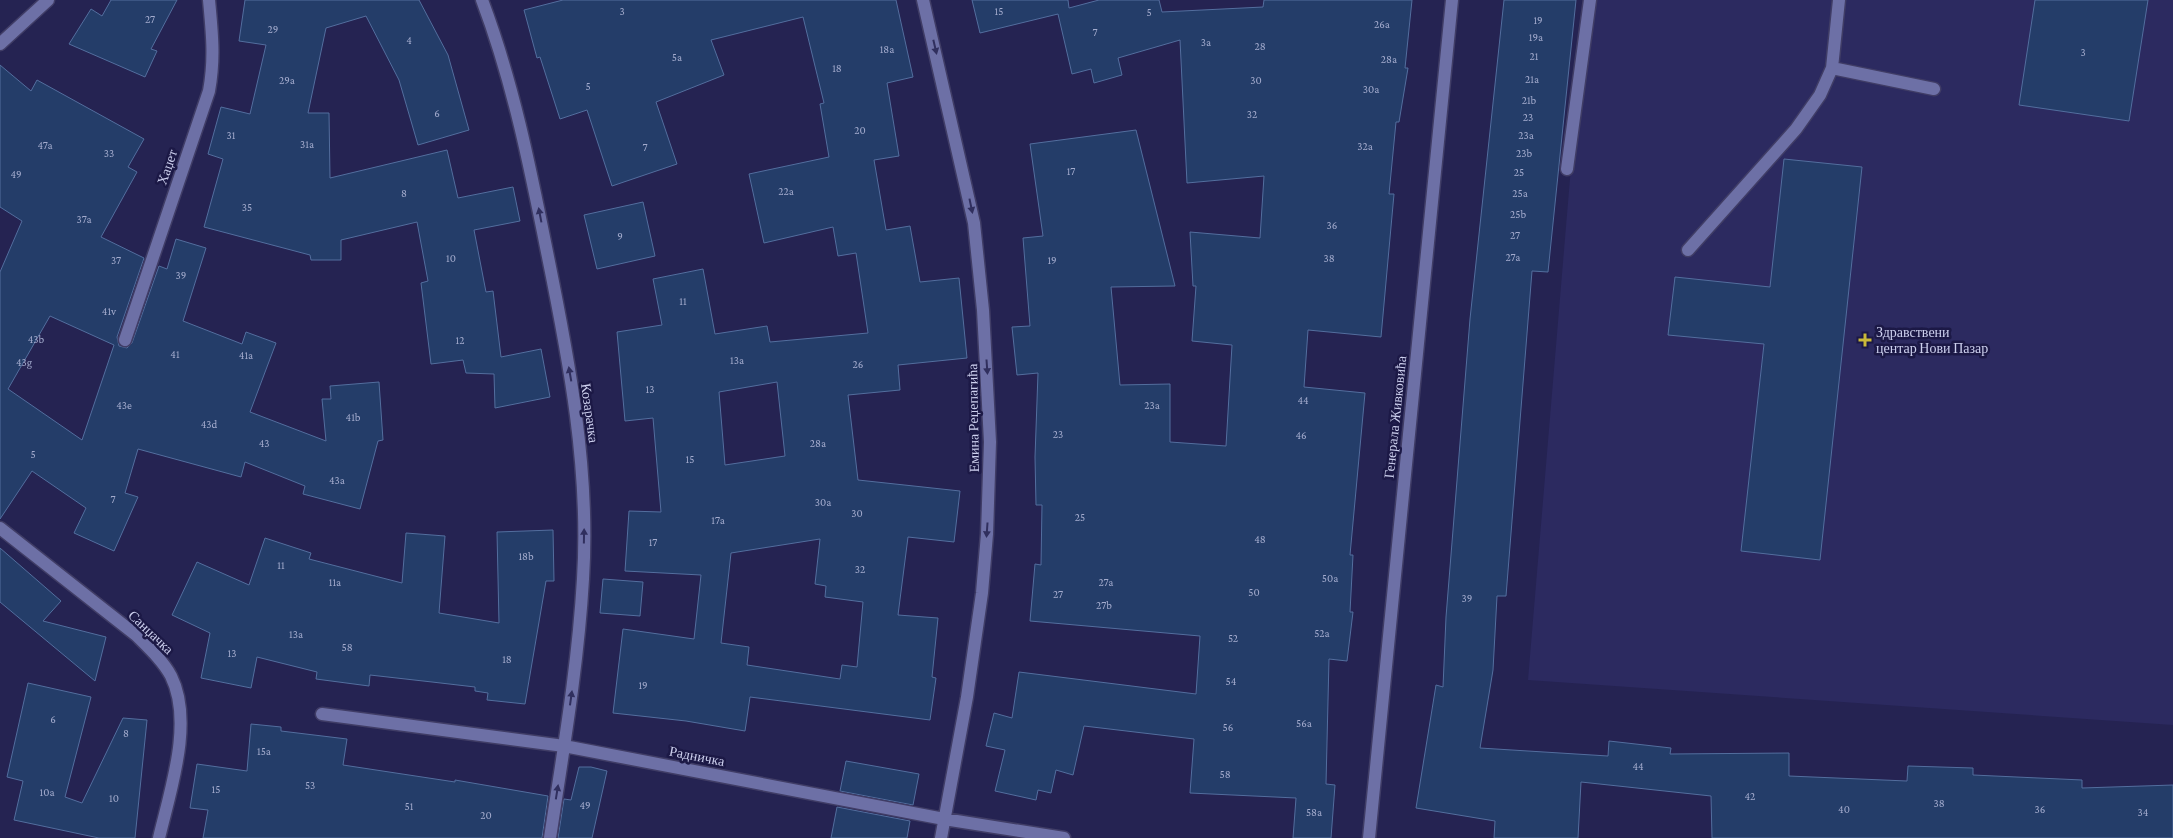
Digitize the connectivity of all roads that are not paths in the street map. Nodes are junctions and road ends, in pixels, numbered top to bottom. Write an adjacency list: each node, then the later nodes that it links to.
1 (48, 0): 8 (street)
2 (209, 0): 13 (street, Хаџет)
3 (482, 0): 16 (street, Козарачка, one-way to 3)
4 (924, 0): 17 (street, Емина Реџепагића, one-way to 17)
5 (1452, 0): 22 (street, Генерала Живковића)
6 (1590, 0): 11 (street)
7 (1839, 0): 9 (street)
8 (0, 44)
9 (1832, 68): 10 (street); 12 (street)
10 (1934, 89)
11 (1567, 169)
12 (1688, 250)
13 (125, 340)
14 (0, 528): 18 (street, Санџачка)
15 (322, 714): 16 (street, Радничка)
16 (564, 746): 17 (street, Радничка); 19 (street, Козарачка, one-way to 16)
17 (944, 819): 20 (street, Емина Реџепагића); 21 (street, Радничка)
18 (159, 838)
19 (550, 838)
20 (941, 838)
21 (1064, 838)
22 (1369, 838)

